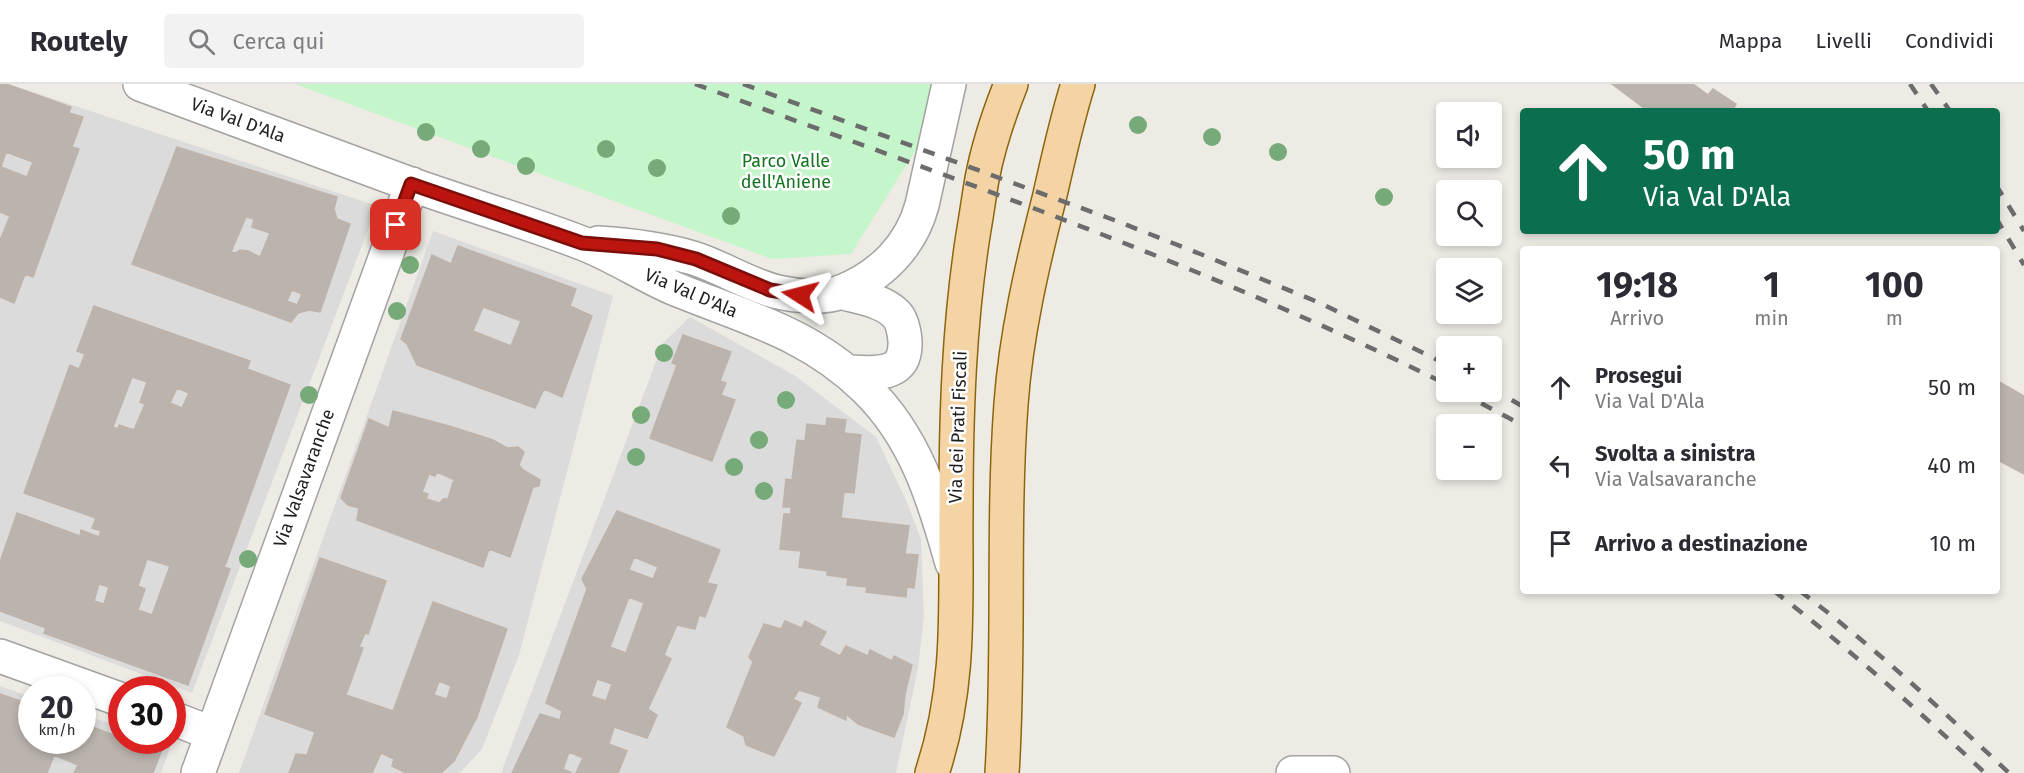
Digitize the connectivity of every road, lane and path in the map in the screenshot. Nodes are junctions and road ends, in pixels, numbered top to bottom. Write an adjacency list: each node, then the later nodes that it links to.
1 (140, 84): 5 (street, Via Val D'Ala)
2 (949, 84): 7 (street)
3 (1011, 84): 9 (main road, Via dei Prati Fiscali)
4 (1078, 84): 16 (main road)
5 (411, 184): 6 (street, Via Val D'Ala); 13 (street, Via Valsavaranche)
6 (582, 243): 7 (street); 8 (street, Via Val D'Ala)
7 (840, 292): 8 (street)
8 (848, 372): 9 (street, Via Val D'Ala)
9 (955, 575): 15 (main road, Via dei Prati Fiscali)
10 (0, 656): 11 (street)
11 (108, 695)
12 (186, 723): 13 (street)
13 (211, 733): 14 (street, Via Valsavaranche)
14 (198, 773)
15 (932, 773)
16 (1002, 773)
17 (1293, 773): 18 (street)
18 (1333, 773)

